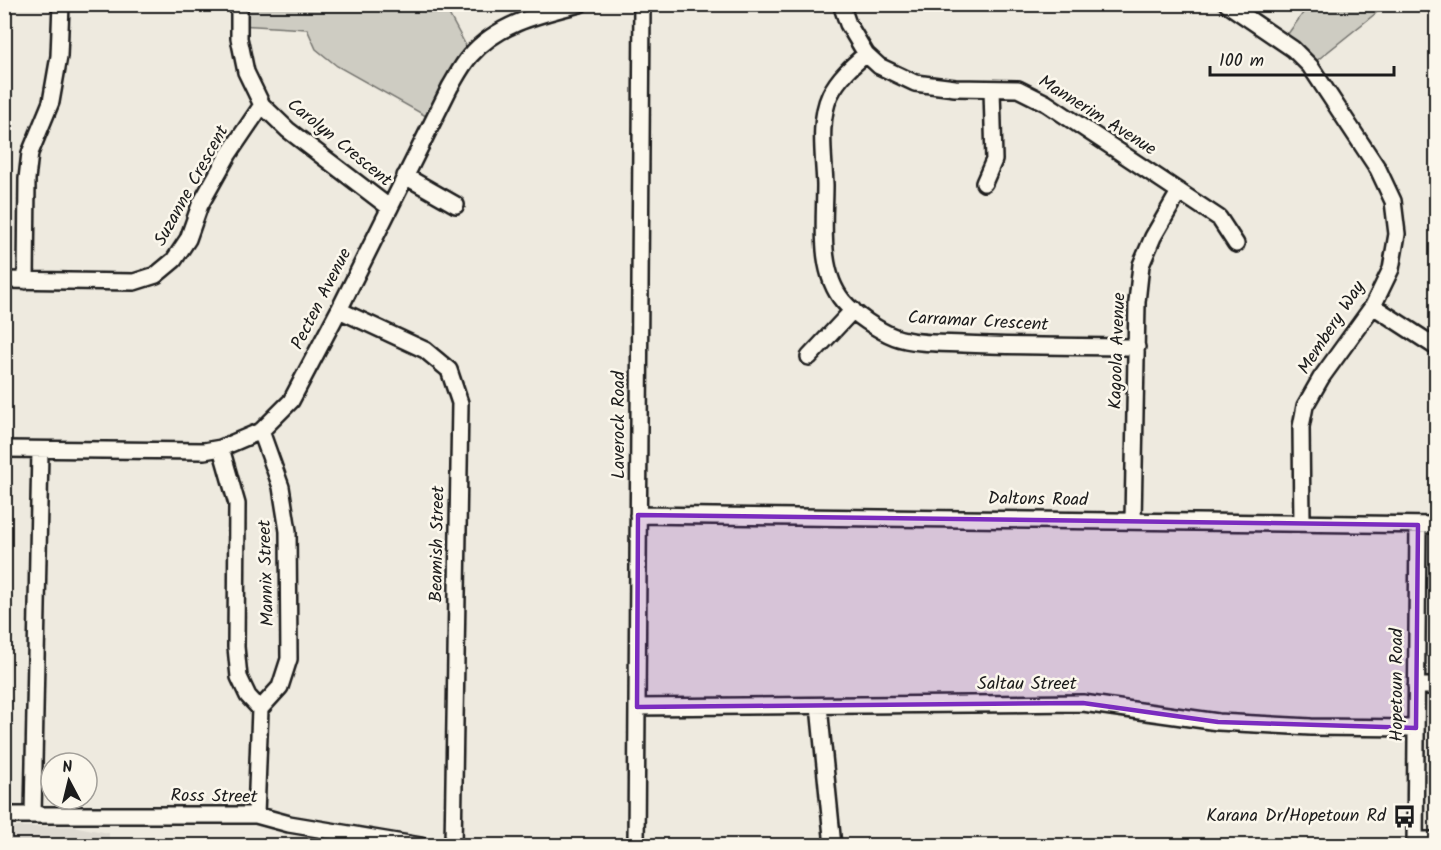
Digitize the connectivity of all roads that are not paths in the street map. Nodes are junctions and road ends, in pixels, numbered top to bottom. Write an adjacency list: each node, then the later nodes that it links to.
1 (61, 4): 17 (street)
2 (239, 4): 9 (street, Carolyn Crescent)
3 (580, 4): 10 (street, Pecten Avenue)
4 (642, 4): 28 (street, Laverock Road)
5 (841, 4): 7 (street, Mannerim Avenue)
6 (1227, 4): 18 (street, Membery Way)
7 (866, 54): 8 (street, Mannerim Avenue); 19 (street, Carramar Crescent)
8 (992, 89): 11 (street); 12 (street, Mannerim Avenue)
9 (262, 105): 14 (street, Carolyn Crescent); 17 (street, Suzanne Crescent)
10 (405, 177): 13 (street); 14 (street, Pecten Avenue)
11 (984, 183)
12 (1179, 192): 15 (street, Mannerim Avenue); 21 (street, Kagoola Avenue)
13 (456, 205)
14 (390, 208): 20 (street, Pecten Avenue)
15 (1236, 244)
16 (4, 280): 17 (street, Suzanne Crescent)
17 (26, 281)
18 (1373, 306): 22 (street); 30 (street, Membery Way)
19 (853, 309): 21 (street, Carramar Crescent); 23 (street)
20 (339, 310): 24 (street, Pecten Avenue); 45 (street, Beamish Street)
21 (1137, 347): 29 (street, Kagoola Avenue)
22 (1437, 347)
23 (809, 357)
24 (261, 431): 25 (street, Pecten Avenue); 37 (street, Mannix Street)
25 (221, 448): 27 (street, Pecten Avenue); 37 (street, Mannix Street)
26 (4, 449): 27 (street, Pecten Avenue)
27 (40, 450): 40 (street)
28 (638, 515): 29 (street, Daltons Road); 36 (street, Laverock Road)
29 (1133, 521): 30 (street, Daltons Road)
30 (1302, 523): 31 (street, Daltons Road)
31 (1418, 525): 32 (street, Daltons Road); 33 (street, Hopetoun Road)
32 (1437, 525)
33 (1416, 686): 34 (street); 38 (street, Hopetoun Road)
34 (1437, 686)
35 (819, 706): 36 (street, Saltau Street); 38 (street, Saltau Street); 47 (street)
36 (637, 707): 46 (street, Laverock Road)
37 (260, 709): 41 (street)
38 (1416, 729): 43 (street, Hopetoun Road)
39 (4, 815): 40 (street, Ross Street)
40 (33, 815): 41 (street, Ross Street)
41 (256, 815): 44 (street, Ross Street)
42 (1437, 840): 43 (street)
43 (1415, 843)
44 (421, 846)
45 (453, 846)
46 (636, 846)
47 (833, 846)

